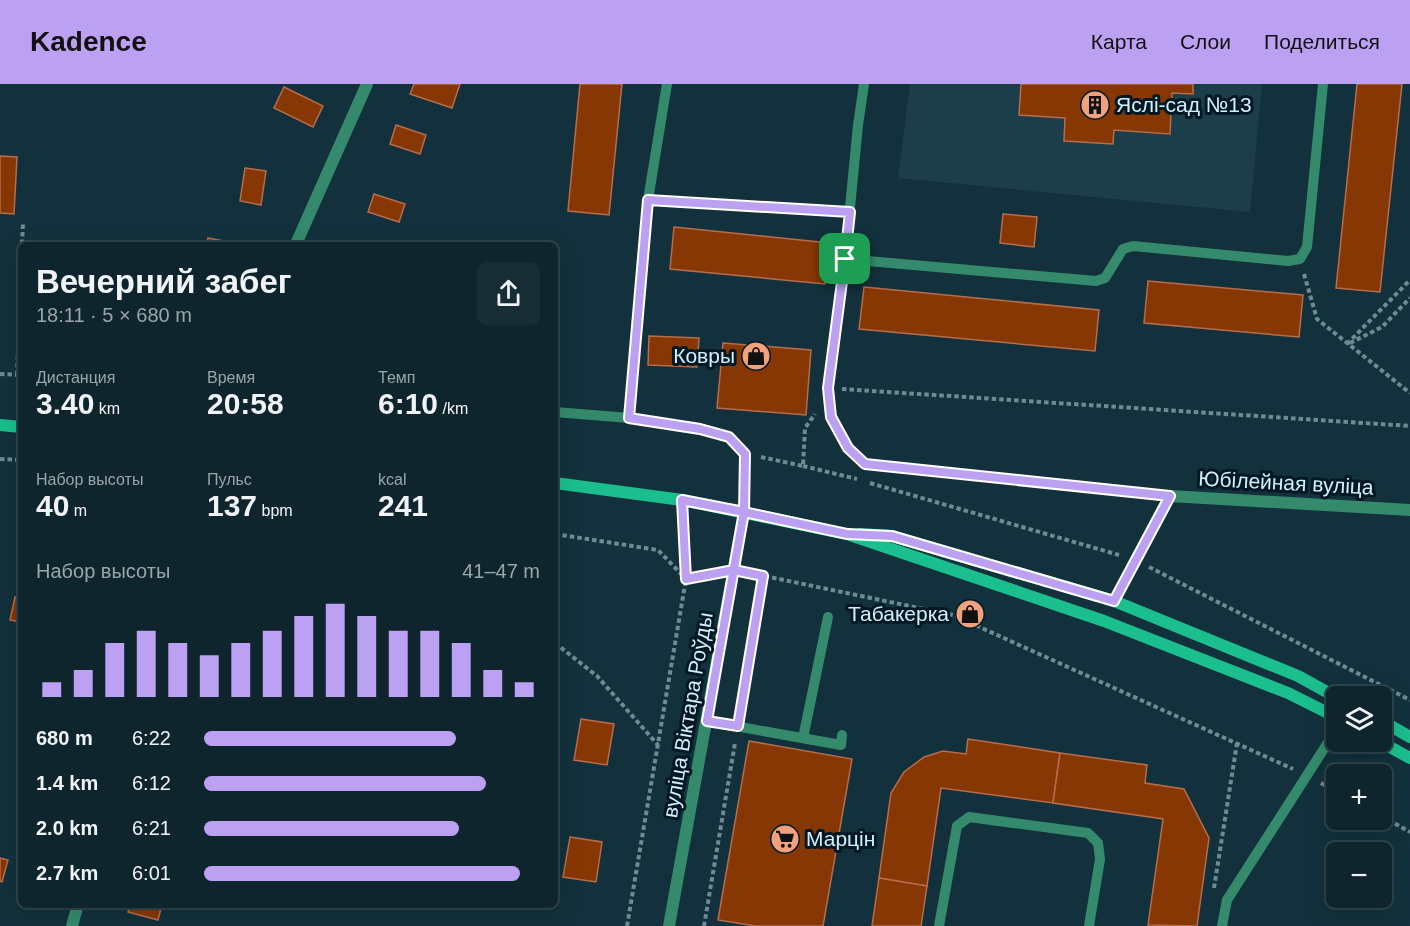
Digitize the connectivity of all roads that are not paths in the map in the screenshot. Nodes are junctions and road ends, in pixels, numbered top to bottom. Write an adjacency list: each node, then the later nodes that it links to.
1 (367, 84): 7 (street)
2 (667, 84): 5 (lane)
3 (864, 84): 6 (lane)
4 (1323, 84): 8 (lane)
5 (648, 200): 6 (lane); 10 (lane)
6 (850, 212): 8 (lane)
7 (297, 242)
8 (845, 259): 14 (lane)
9 (558, 412): 10 (lane)
10 (629, 418): 16 (lane)
11 (0, 425): 12 (main road)
12 (18, 427)
13 (558, 483): 16 (main road)
14 (1170, 496): 15 (street, Юбілейная вуліца); 18 (street, Юбілейная вуліца)
15 (1410, 510)
16 (744, 512): 17 (main road); 22 (street, вуліца Віктара Роўды)
17 (847, 534): 18 (main road); 21 (main road)
18 (1114, 601): 20 (main road)
19 (828, 617): 26 (lane)
20 (1326, 691)
21 (1326, 712)
22 (707, 721): 26 (lane); 32 (street, вуліца Віктара Роўды)
23 (1392, 727): 25 (main road)
24 (842, 735): 26 (lane)
25 (1410, 737)
26 (803, 738)
27 (1326, 746): 35 (lane)
28 (1392, 748): 29 (main road)
29 (1410, 758)
30 (77, 908): 31 (street)
31 (72, 926)
32 (669, 926)
33 (939, 926): 34 (lane)
34 (1089, 926)
35 (1222, 926)

